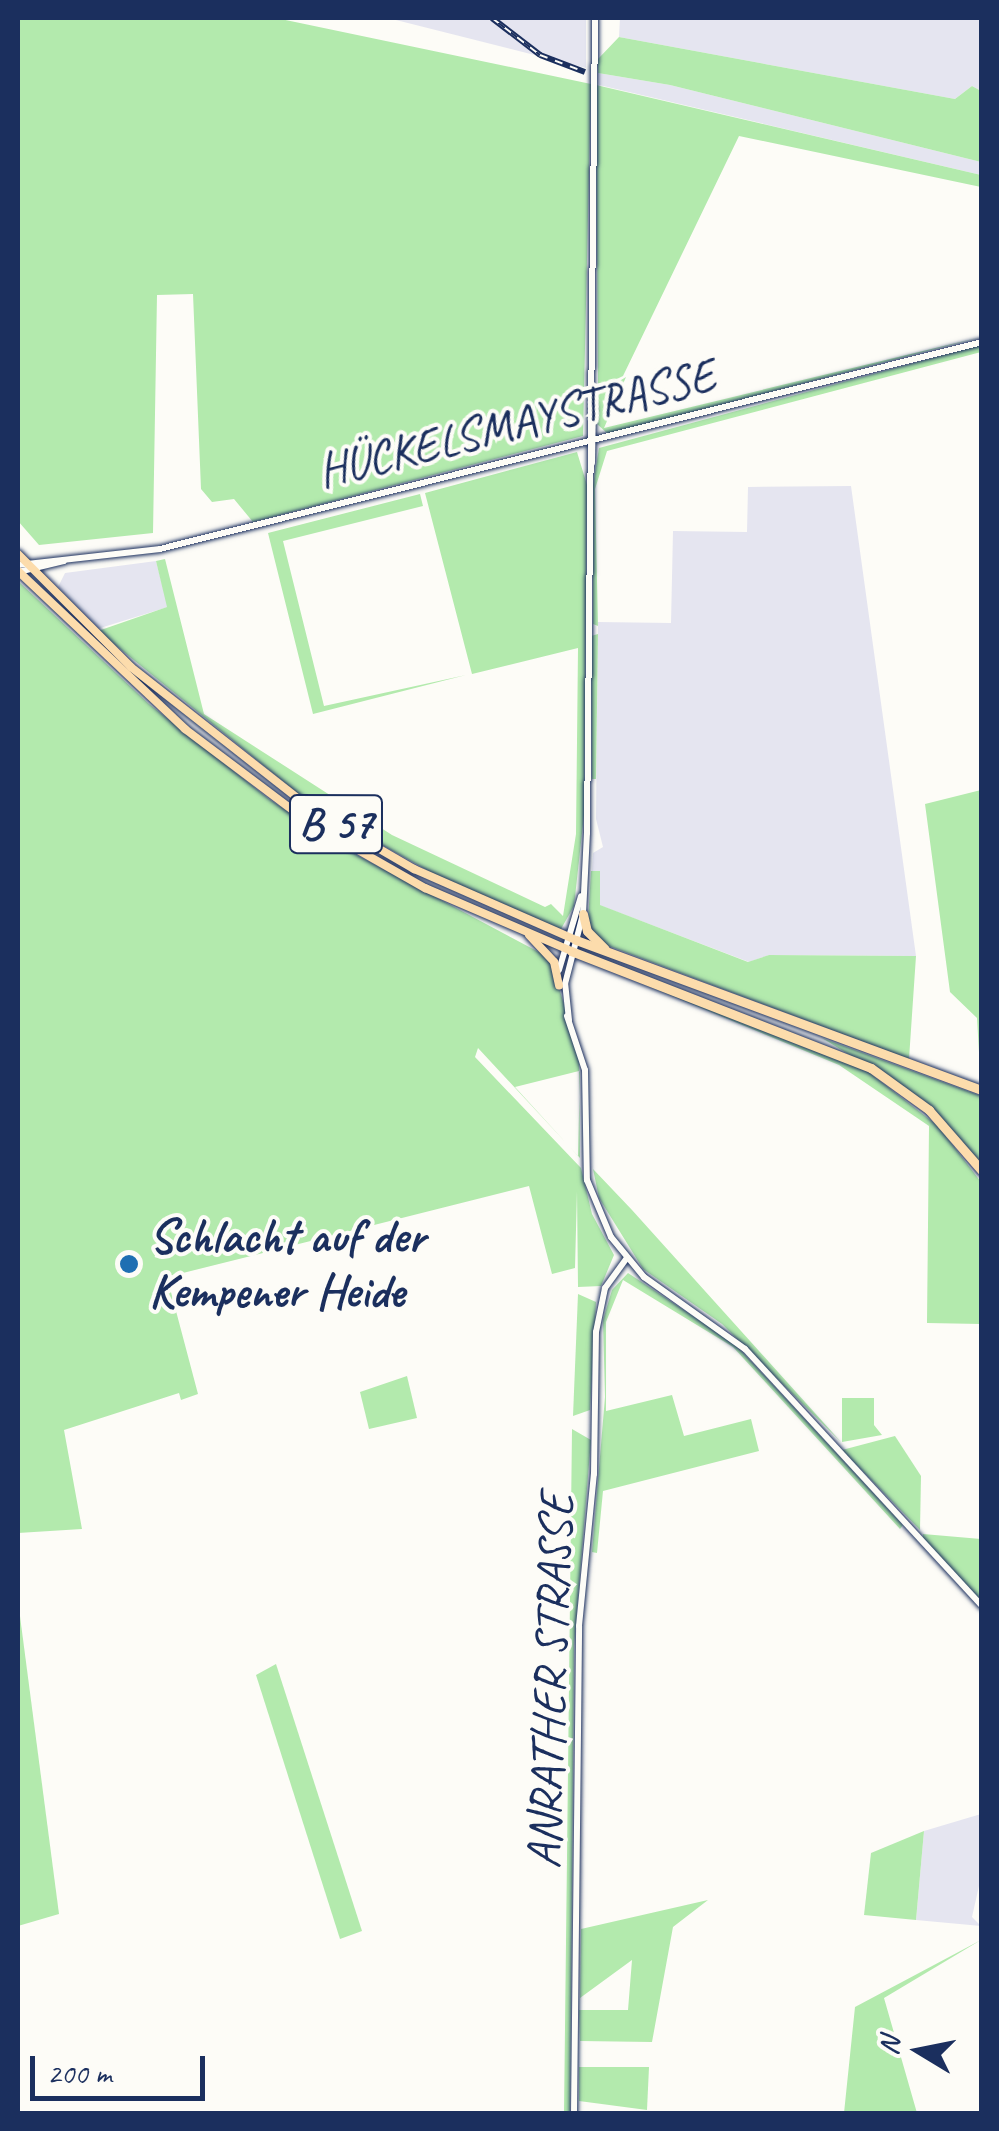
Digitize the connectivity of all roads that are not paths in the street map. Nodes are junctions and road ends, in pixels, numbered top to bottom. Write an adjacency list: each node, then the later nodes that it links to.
1 (595, 18): 3 (main road)
2 (982, 342): 4 (main road, HÜCKELSMAYSTRASSE)
3 (591, 390): 4 (main road); 5 (main road)
4 (597, 441): 5 (main road, HÜCKELSMAYSTRASSE); 6 (main road)
5 (587, 444): 6 (main road); 8 (main road, HÜCKELSMAYSTRASSE)
6 (590, 474): 12 (main road)
7 (18, 554): 10 (main road, B 57)
8 (65, 561): 9 (main road, HÜCKELSMAYSTRASSE); 10 (main road, HÜCKELSMAYSTRASSE)
9 (51, 566): 10 (main road, HÜCKELSMAYSTRASSE); 11 (main road)
10 (21, 569): 11 (main road, B 57); 14 (main road, B 57)
11 (48, 589): 15 (main road, B 57)
12 (583, 890): 13 (main road); 15 (main road)
13 (584, 914): 15 (main road); 17 (highway)
14 (526, 932): 16 (main road, B 57); 18 (main road)
15 (572, 938): 16 (main road); 17 (highway)
16 (567, 950): 18 (main road); 19 (main road); 21 (highway)
17 (611, 954): 20 (highway)
18 (558, 985): 19 (main road)
19 (568, 1020): 22 (main road)
20 (982, 1090)
21 (982, 1171)
22 (626, 1259): 23 (main road); 24 (main road, ANRATHER STRASSE)
23 (982, 1606)
24 (574, 2114)

